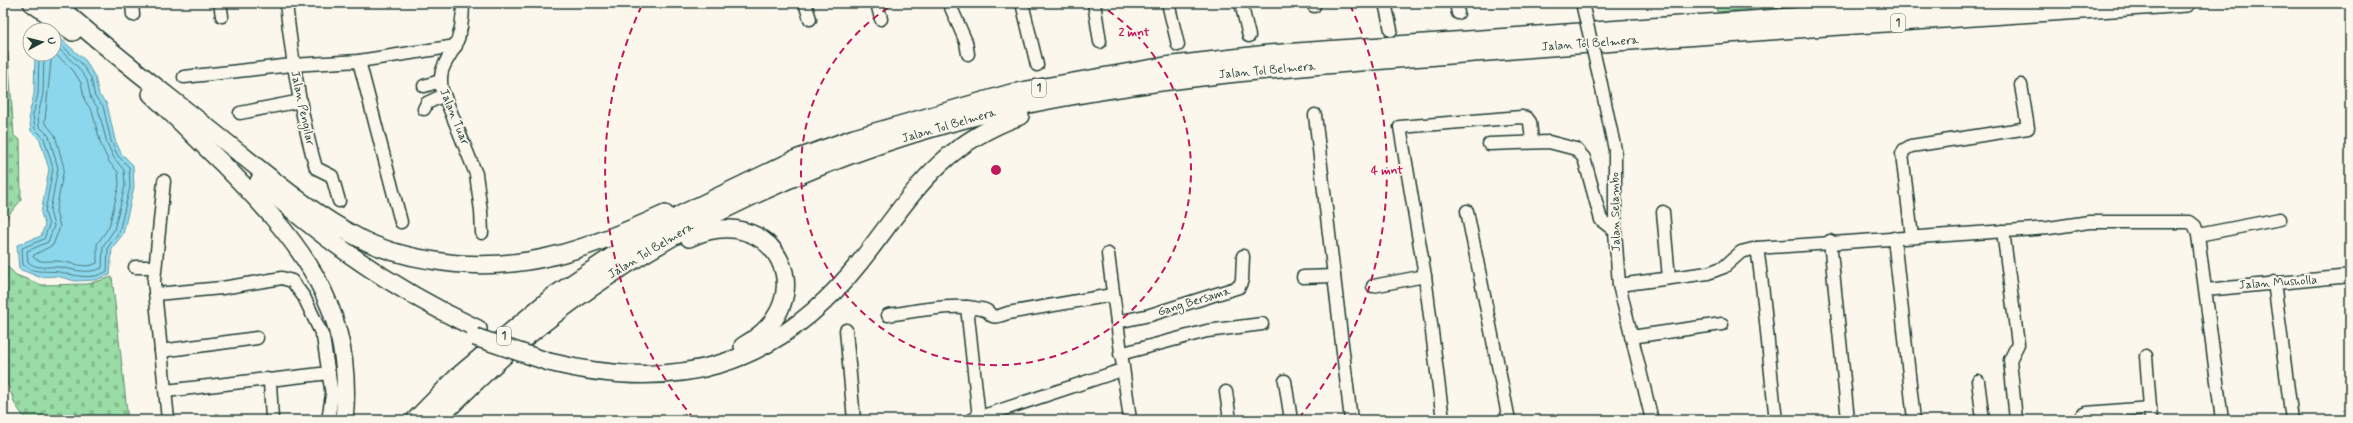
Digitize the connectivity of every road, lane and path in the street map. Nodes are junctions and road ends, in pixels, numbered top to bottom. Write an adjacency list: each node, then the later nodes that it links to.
1 (32, 3): 35 (highway)
2 (55, 3): 29 (highway)
3 (220, 3): 17 (street)
4 (286, 3): 28 (street, Jalan Pengilar)
5 (462, 3): 24 (street, Jalan Tuar)
6 (804, 3): 18 (street)
7 (877, 3): 19 (street)
8 (949, 3): 25 (street)
9 (1022, 3): 27 (street)
10 (1094, 3): 22 (street)
11 (1168, 3): 23 (street)
12 (1241, 3): 21 (street)
13 (1385, 3): 20 (street)
14 (1582, 3): 50 (street, Jalan Selambo, bridge)
15 (1991, 3): 43 (highway, Jalan Tol Belmera / 1)
16 (2187, 3): 34 (highway, Jalan Tol Belmera / 1)
17 (222, 16)
18 (810, 19)
19 (881, 19)
20 (1391, 30)
21 (1249, 36)
22 (1100, 42)
23 (1178, 45)
24 (456, 46): 26 (street); 31 (street, Jalan Tuar)
25 (968, 54)
26 (359, 61): 28 (street); 49 (street)
27 (1037, 64)
28 (292, 65): 30 (street); 37 (street, Jalan Pengilar)
29 (139, 72): 43 (highway); 80 (highway)
30 (184, 77)
31 (440, 81): 33 (street); 36 (street, Jalan Tuar)
32 (2021, 85): 54 (street)
33 (424, 86)
34 (1091, 93): 62 (highway, Jalan Tol Belmera / 1); 86 (highway)
35 (152, 95): 80 (highway); 99 (highway)
36 (444, 95): 38 (street); 52 (street, Jalan Tuar)
37 (301, 101): 39 (street); 45 (street, Jalan Pengilar)
38 (424, 110)
39 (240, 113)
40 (1316, 115): 63 (street)
41 (1532, 141): 42 (street); 50 (street); 64 (street)
42 (1489, 144)
43 (768, 172): 100 (highway, Jalan Tol Belmera / 1)
44 (164, 181): 61 (street)
45 (339, 201)
46 (1467, 211): 108 (street)
47 (1663, 212): 67 (street)
48 (2280, 219): 53 (street)
49 (401, 222)
50 (1615, 231): 69 (street, Jalan Selambo)
51 (2003, 231): 53 (street); 54 (street); 114 (street)
52 (482, 233)
53 (2198, 235): 71 (street)
54 (1912, 237): 55 (street)
55 (1894, 238): 56 (street); 112 (street)
56 (1830, 241): 57 (street); 111 (street)
57 (1757, 248): 67 (street); 110 (street)
58 (1108, 254): 73 (street)
59 (1243, 256): 76 (street, Gang Bersama)
60 (135, 267): 61 (street)
61 (155, 267): 72 (street)
62 (613, 273): 86 (highway); 101 (highway, Jalan Tol Belmera / 1)
63 (1334, 276): 66 (street); 106 (street)
64 (1425, 276): 70 (street); 107 (street)
65 (2350, 276): 68 (street, Jalan Musholla)
66 (1303, 277)
67 (1669, 278): 69 (street)
68 (2274, 282): 71 (street, Jalan Musholla); 118 (street)
69 (1619, 285): 81 (street, Jalan Selambo)
70 (1374, 286)
71 (2206, 290): 117 (street)
72 (156, 294): 83 (street); 88 (street)
73 (1112, 295): 74 (street); 76 (street)
74 (967, 307): 75 (street); 95 (street)
75 (888, 315)
76 (1117, 322): 84 (street)
77 (1262, 324): 84 (street)
78 (1722, 324): 81 (street)
79 (846, 330): 102 (street)
80 (477, 333): 86 (highway)
81 (1631, 337): 109 (street, Jalan Selambo)
82 (257, 338): 83 (street)
83 (161, 351): 92 (street)
84 (1120, 354): 87 (street)
85 (2146, 356): 94 (street)
86 (550, 358)
87 (1122, 370): 95 (street); 103 (street)
88 (329, 373): 89 (street); 98 (street)
89 (269, 380): 92 (street); 97 (street)
90 (1285, 381): 105 (street)
91 (1978, 381): 113 (street)
92 (166, 391): 96 (street)
93 (1226, 392): 104 (street)
94 (2150, 408): 115 (street); 116 (street)
95 (975, 419)
96 (168, 420)
97 (272, 420)
98 (328, 420)
99 (344, 420)
100 (415, 420)
101 (437, 420)
102 (854, 420)
103 (1130, 420)
104 (1230, 420)
105 (1291, 420)
106 (1351, 420)
107 (1444, 420)
108 (1509, 420)
109 (1652, 420)
110 (1776, 420)
111 (1848, 420)
112 (1914, 420)
113 (1984, 420)
114 (2016, 420)
115 (2080, 420)
116 (2151, 420)
117 (2222, 420)
118 (2292, 420)

